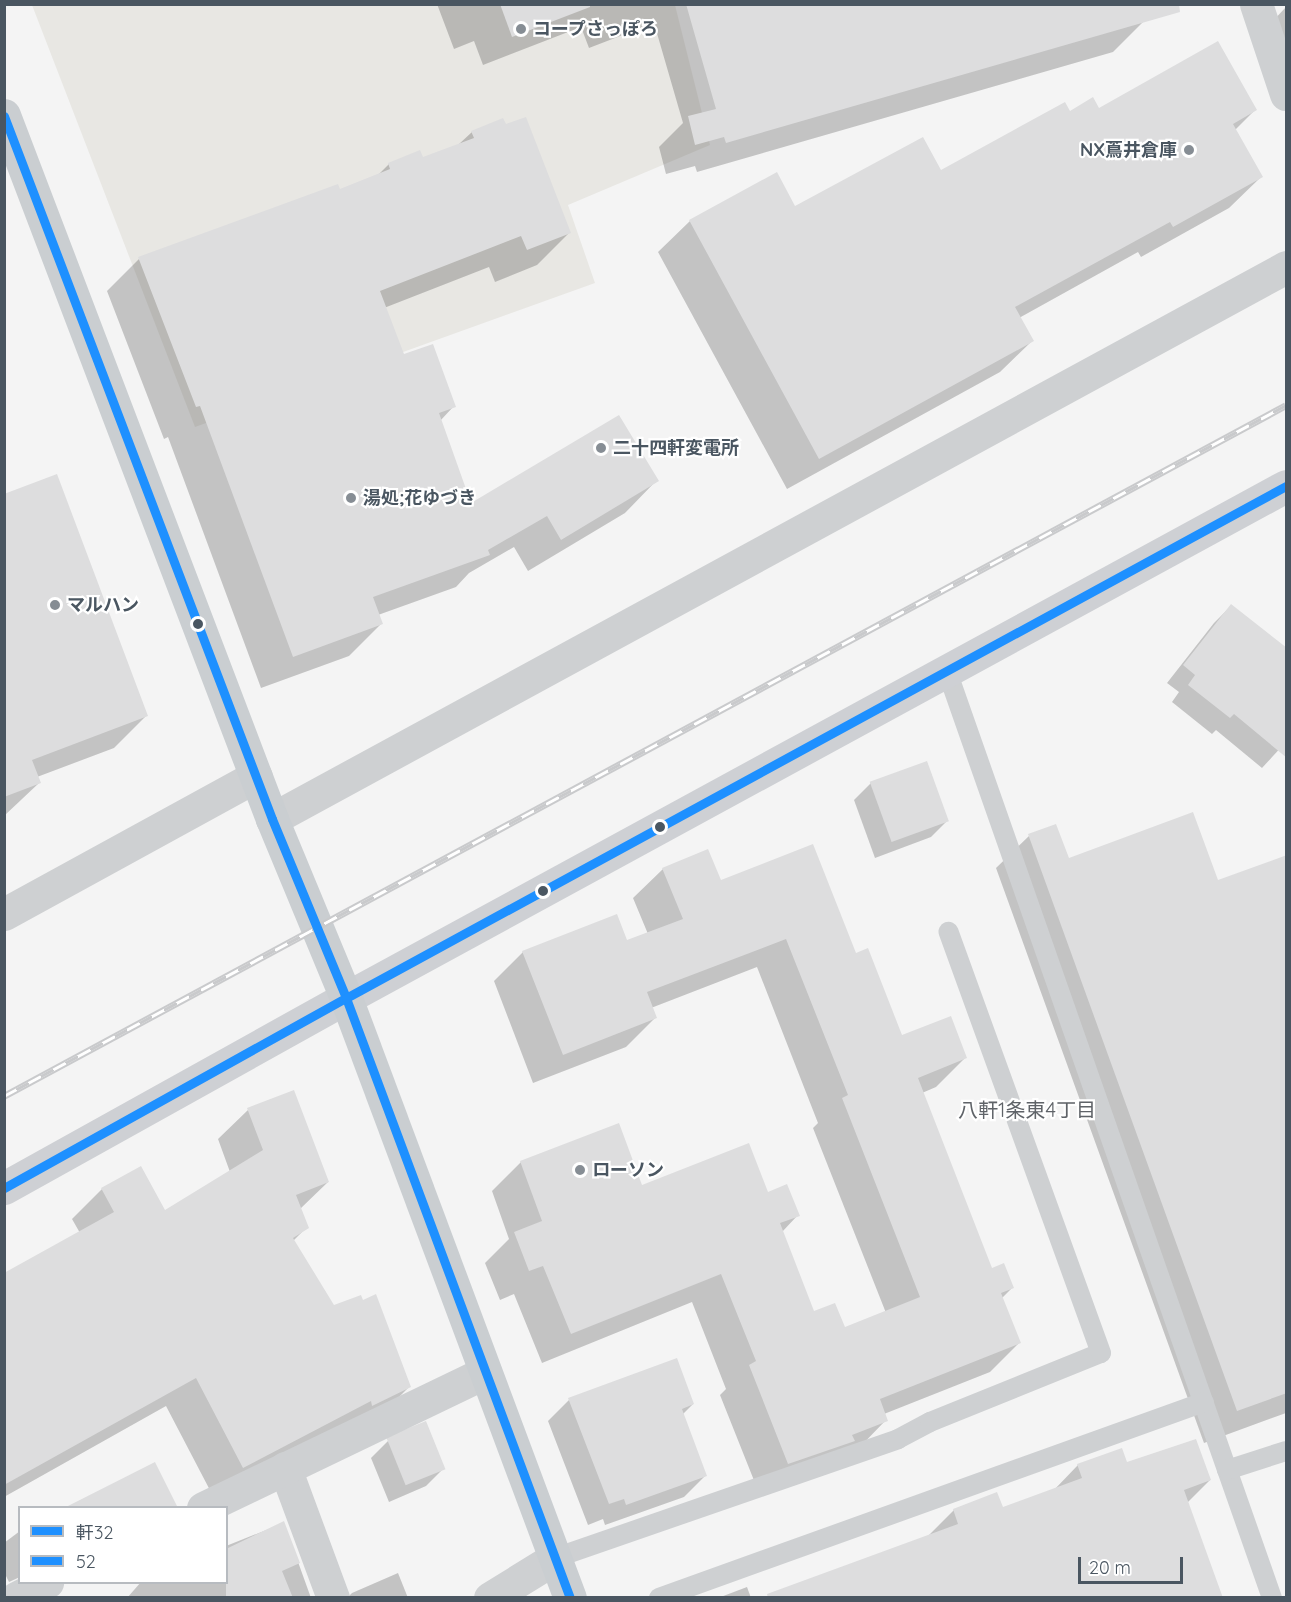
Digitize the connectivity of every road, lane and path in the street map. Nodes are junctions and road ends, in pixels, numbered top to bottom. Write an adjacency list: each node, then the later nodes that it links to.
1 (1256, 4): 2 (street)
2 (1287, 94)
3 (4, 115): 7 (main road)
4 (1287, 267): 8 (street)
5 (1287, 486): 6 (street)
6 (946, 671): 11 (street); 14 (lane)
7 (256, 776): 8 (main road); 9 (street)
8 (272, 819): 11 (main road)
9 (4, 914)
10 (949, 932): 19 (lane)
11 (346, 998): 12 (street); 13 (main road)
12 (4, 1188)
13 (485, 1372): 16 (street); 19 (main road)
14 (1203, 1402): 17 (lane); 26 (lane)
15 (1287, 1451): 17 (lane)
16 (285, 1468): 18 (street); 23 (street)
17 (1227, 1470): 27 (lane)
18 (207, 1506)
19 (555, 1558): 24 (street); 25 (main road)
20 (4, 1581): 22 (street)
21 (43, 1584): 22 (street)
22 (15, 1598)
23 (333, 1598)
24 (490, 1598)
25 (570, 1598)
26 (659, 1598)
27 (1272, 1598)

